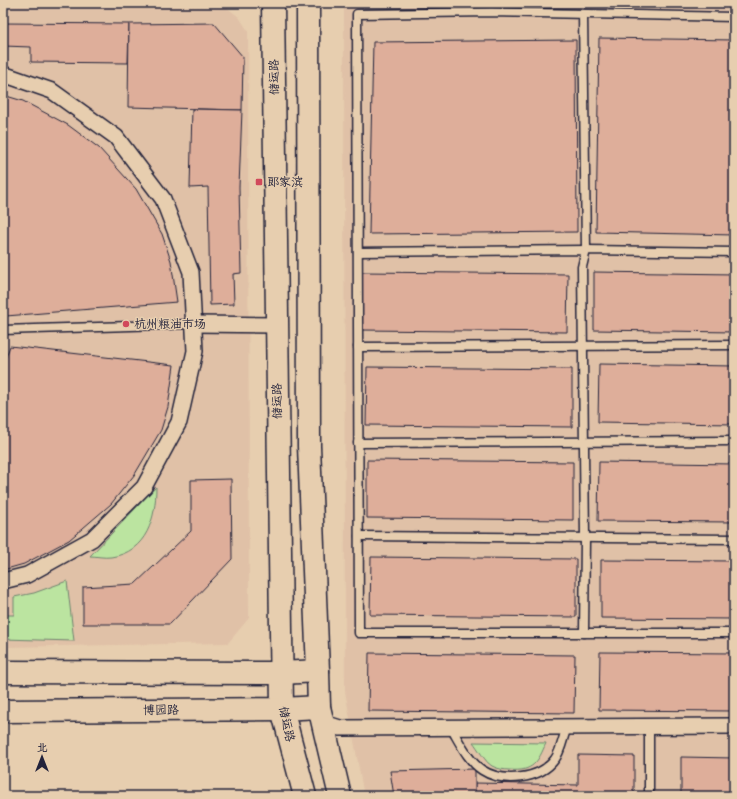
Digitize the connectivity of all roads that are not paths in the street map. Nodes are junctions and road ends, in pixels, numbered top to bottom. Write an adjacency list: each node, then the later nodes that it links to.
1 (273, 3): 12 (main road, 储运路)
2 (308, 3): 26 (main road)
3 (491, 3): 4 (lane)
4 (491, 12): 5 (lane); 9 (lane)
5 (583, 14): 6 (lane); 8 (lane)
6 (734, 17)
7 (3, 74): 11 (street)
8 (586, 250): 9 (lane); 10 (lane); 16 (lane)
9 (358, 252): 15 (lane)
10 (734, 252)
11 (194, 324): 12 (street); 13 (lane); 23 (street)
12 (276, 325): 28 (main road, 储运路)
13 (3, 330)
14 (734, 345): 16 (lane)
15 (358, 347): 16 (lane); 19 (lane)
16 (583, 347): 17 (lane)
17 (584, 442): 18 (lane); 19 (lane); 21 (lane)
18 (734, 442)
19 (358, 443): 20 (lane)
20 (359, 536): 21 (lane); 24 (lane)
21 (585, 538): 22 (lane); 24 (lane)
22 (734, 539)
23 (3, 581)
24 (584, 633): 25 (lane)
25 (734, 633)
26 (318, 671): 28 (main road); 31 (main road)
27 (3, 672): 28 (main road)
28 (281, 673): 29 (main road, 储运路)
29 (282, 709): 30 (main road, 博园路); 31 (main road, 博园路); 36 (main road, 储运路)
30 (3, 711)
31 (321, 715): 35 (street); 37 (main road)
32 (734, 726): 34 (street)
33 (567, 727): 34 (street); 35 (street); 35 (lane)
34 (649, 727): 38 (lane)
35 (451, 728)
36 (305, 796)
37 (340, 796)
38 (649, 796)

